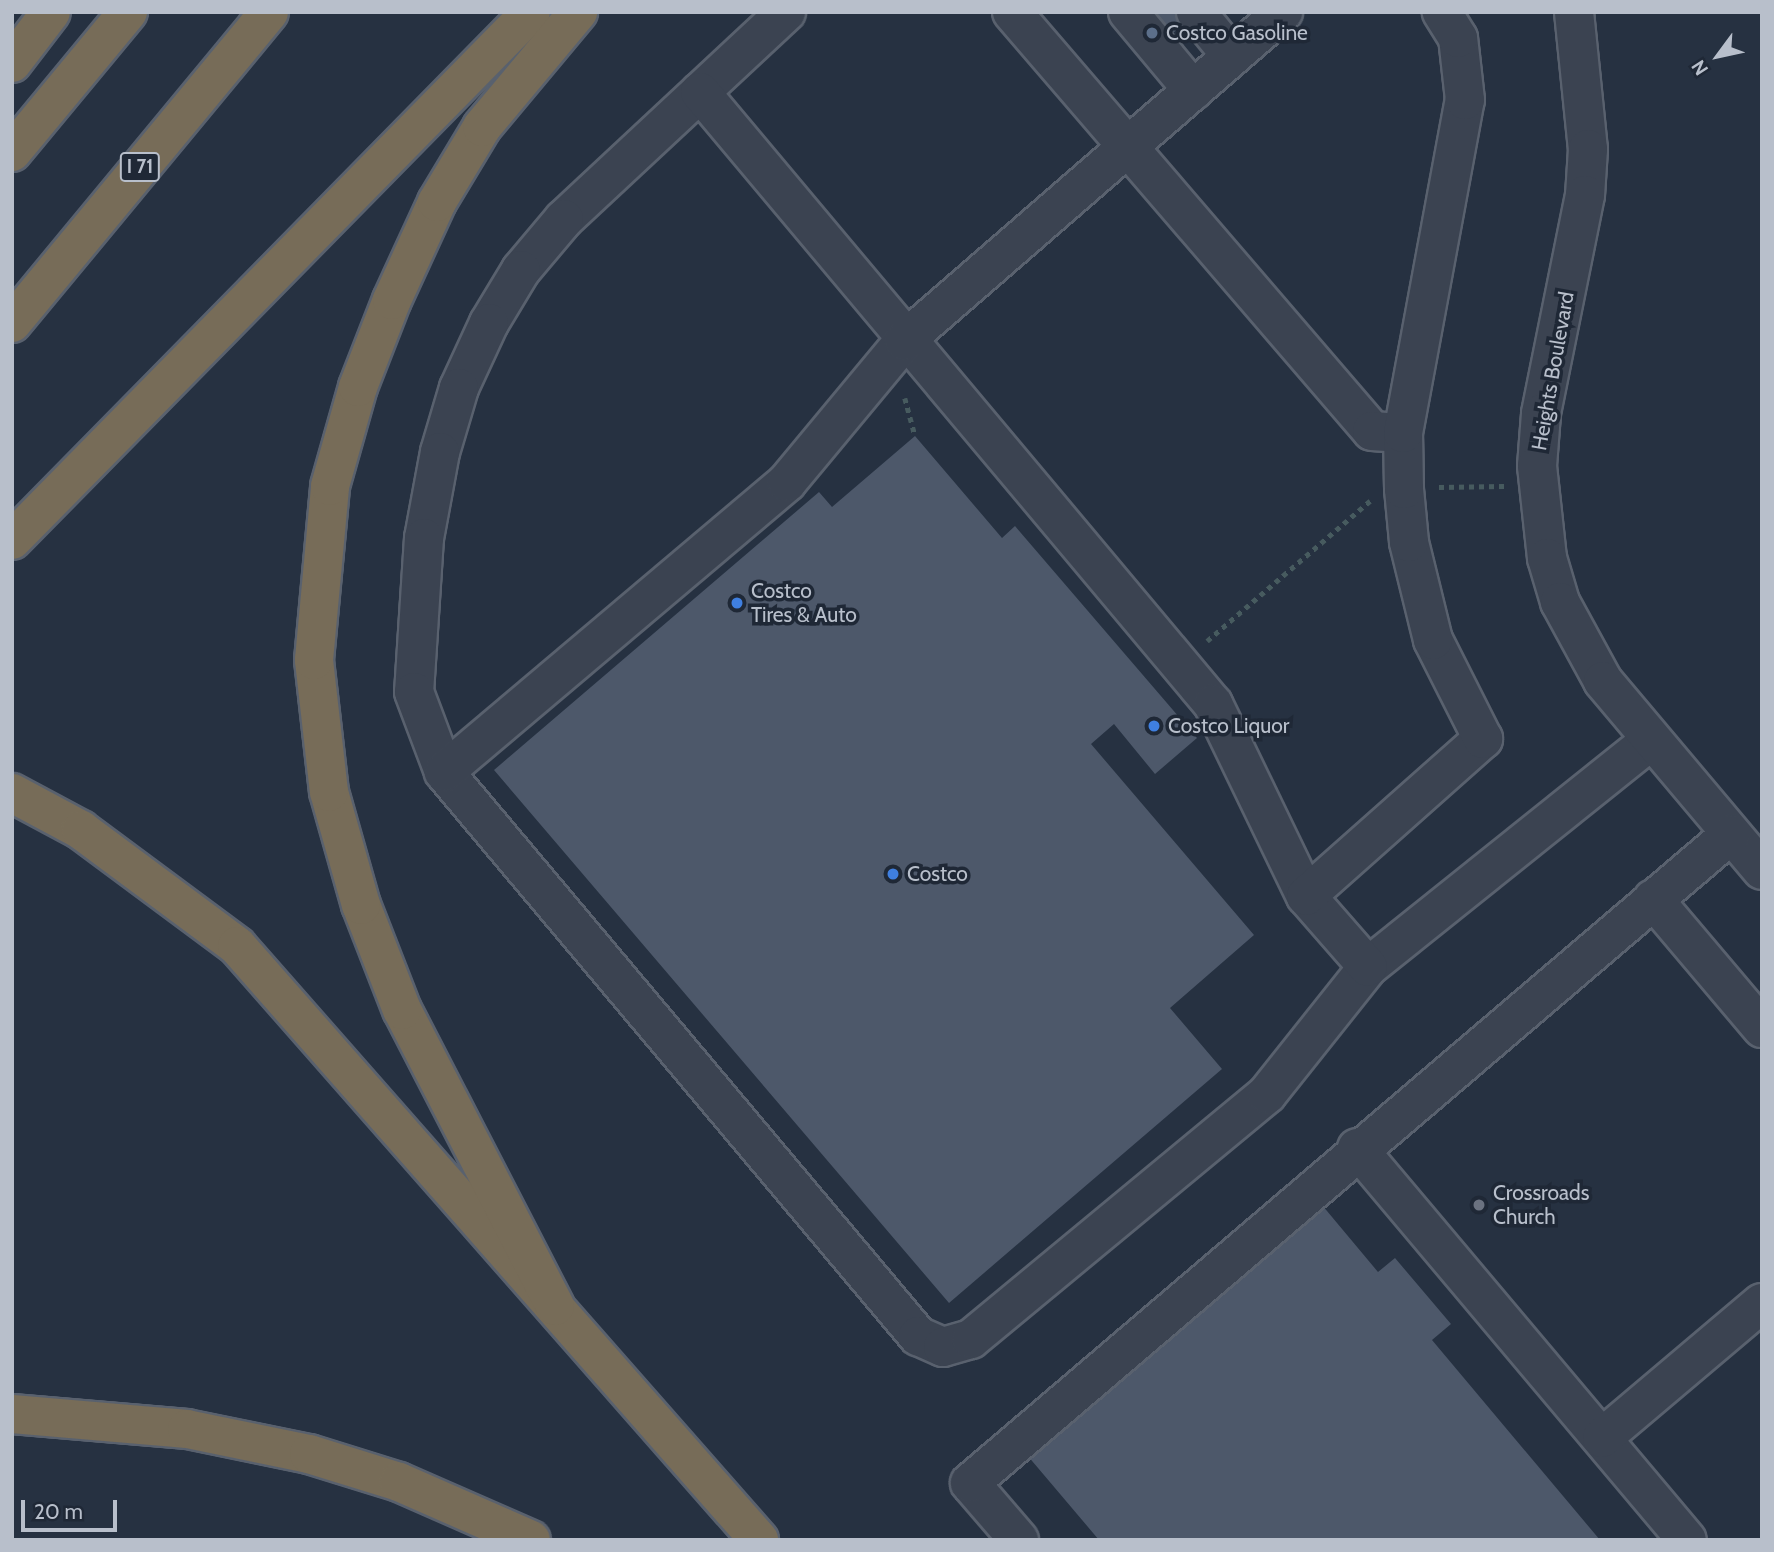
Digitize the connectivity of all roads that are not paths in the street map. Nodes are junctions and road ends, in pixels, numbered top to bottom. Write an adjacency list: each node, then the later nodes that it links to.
1 (51, 12): 14 (highway)
2 (128, 12): 18 (highway)
3 (269, 12): 19 (highway, I 71)
4 (531, 12): 22 (highway)
5 (578, 12): 34 (highway)
6 (786, 12): 16 (street)
7 (1012, 12): 17 (street)
8 (1128, 12): 15 (street)
9 (1196, 12): 13 (street)
10 (1442, 12): 21 (street)
11 (1574, 12): 23 (street, Heights Boulevard)
12 (1274, 15): 13 (street)
13 (1232, 56): 15 (street)
14 (12, 63)
15 (1194, 90): 17 (street)
16 (700, 92): 20 (street); 24 (street)
17 (1125, 149): 20 (street); 21 (street)
18 (12, 152)
19 (12, 323)
20 (904, 341): 24 (street); 28 (street)
21 (1403, 433): 28 (street)
22 (12, 540)
23 (1651, 740): 26 (street, Heights Boulevard); 30 (street)
24 (444, 772): 30 (street)
25 (24, 799): 34 (highway)
26 (1731, 834): 27 (street, Heights Boulevard); 29 (street)
27 (1762, 870)
28 (1306, 896): 30 (street)
29 (1653, 899): 31 (street); 32 (street)
30 (1368, 967)
31 (1762, 1028)
32 (1357, 1147): 36 (street); 39 (street)
33 (1762, 1303): 36 (street)
34 (555, 1306): 38 (highway)
35 (12, 1414): 37 (highway)
36 (1602, 1438): 40 (street)
37 (531, 1540)
38 (759, 1540)
39 (1019, 1540)
40 (1688, 1540)

